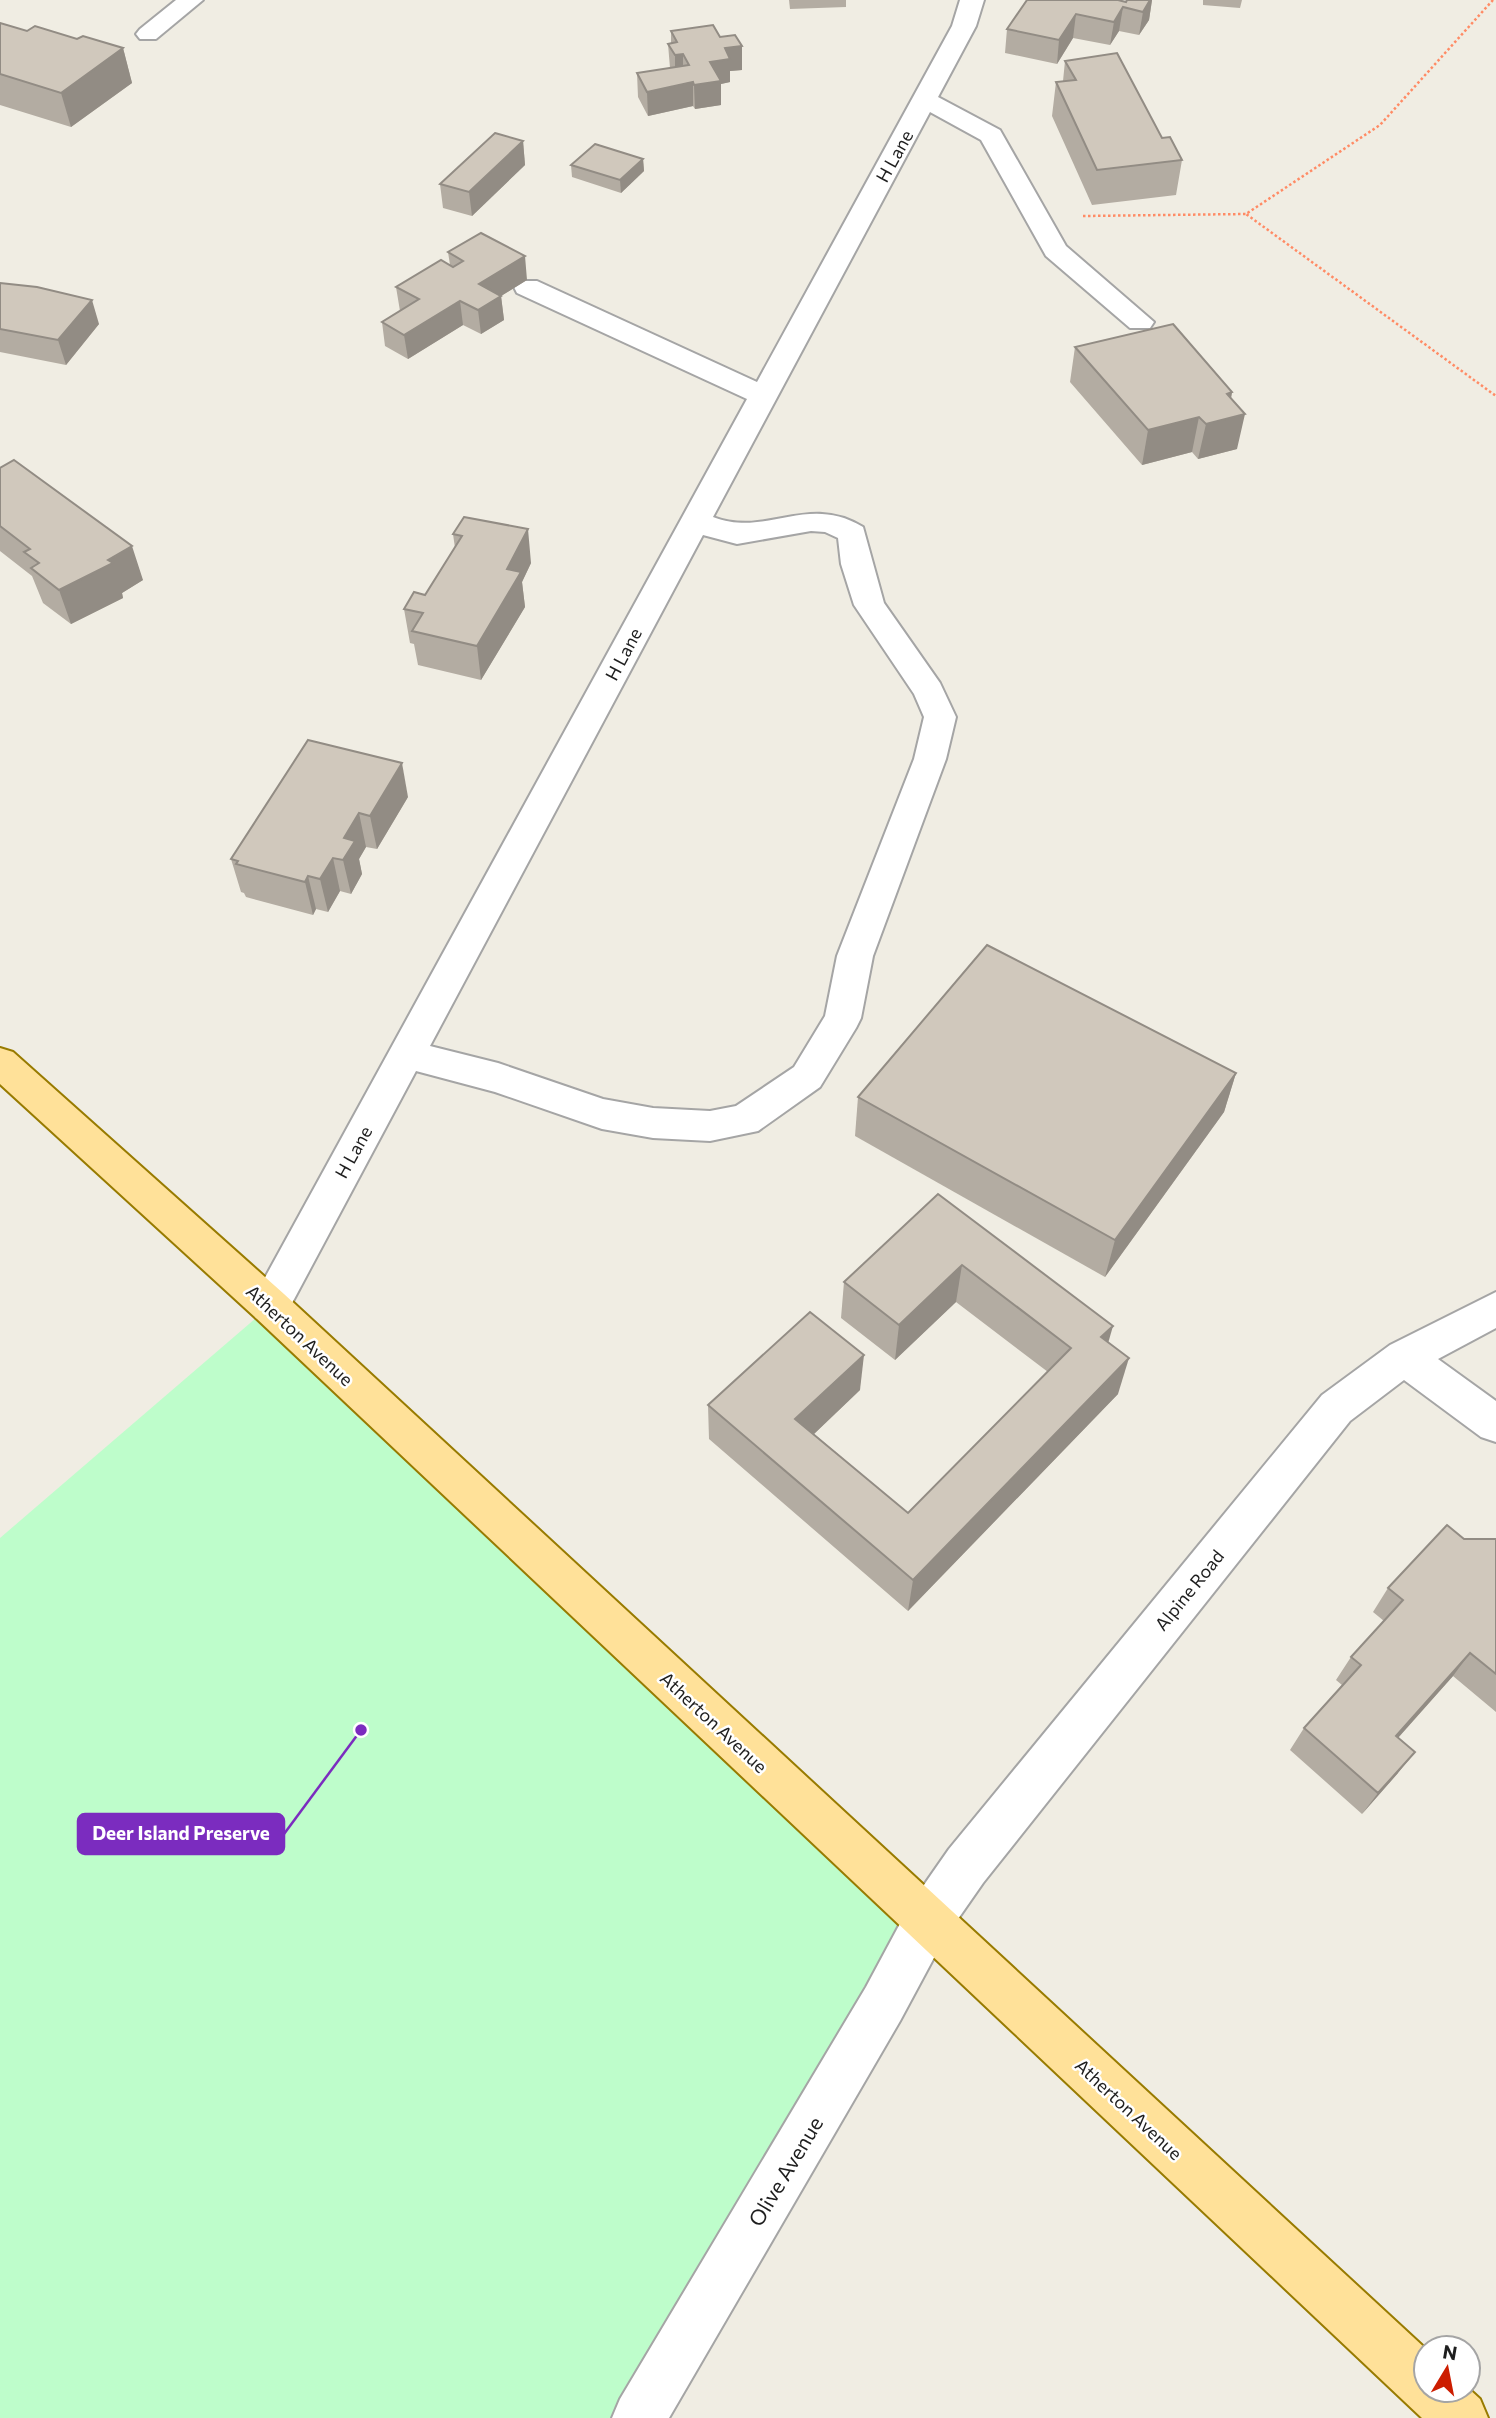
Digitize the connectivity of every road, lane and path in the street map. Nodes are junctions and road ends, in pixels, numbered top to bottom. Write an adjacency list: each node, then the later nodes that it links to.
1 (191, 0): 4 (street)
2 (972, 0): 5 (street, H Lane)
3 (1493, 0): 6 (path)
4 (148, 34)
5 (924, 99): 7 (street); 10 (street, H Lane)
6 (1246, 214): 7 (path); 11 (path)
7 (1037, 216): 9 (street)
8 (527, 286): 10 (street)
9 (1140, 322)
10 (763, 396): 12 (street, H Lane)
11 (1496, 396)
12 (695, 521): 13 (street, H Lane); 13 (street)
13 (407, 1054): 15 (street, H Lane)
14 (0, 1062): 15 (main road, Atherton Avenue)
15 (270, 1306): 19 (main road, Atherton Avenue)
16 (1496, 1309): 17 (street, Alpine Road)
17 (1404, 1357): 18 (street); 19 (street, Alpine Road)
18 (1496, 1424)
19 (927, 1922): 20 (main road, Atherton Avenue); 22 (street, Olive Avenue)
20 (1412, 2372)
21 (1446, 2404): 23 (main road)
22 (639, 2418)
23 (1461, 2418)

